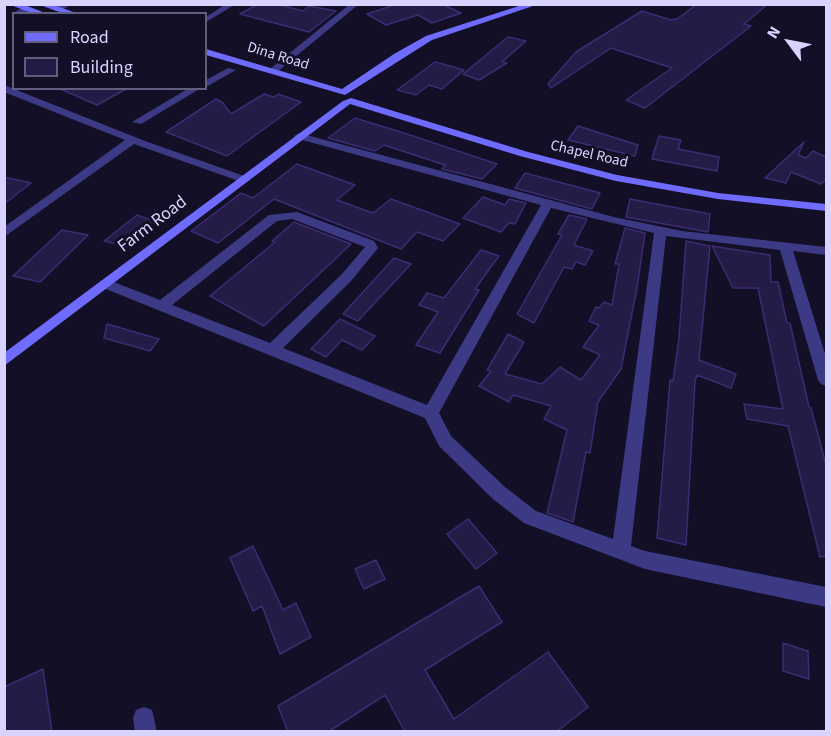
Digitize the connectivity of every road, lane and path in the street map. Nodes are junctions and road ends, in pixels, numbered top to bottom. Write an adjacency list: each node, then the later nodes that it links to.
1 (12, 4): 7 (street)
2 (41, 4): 8 (street)
3 (67, 4): 8 (street)
4 (232, 4): 12 (street)
5 (355, 4): 16 (street)
6 (535, 4): 20 (street, Farm Road)
7 (27, 9): 9 (street); 10 (street)
8 (58, 9): 11 (street)
9 (19, 12)
10 (37, 12)
11 (68, 12)
12 (207, 19)
13 (207, 52): 16 (street, Dina Road)
14 (207, 61): 15 (street, Dina Road)
15 (231, 70): 17 (street); 20 (street, Dina Road)
16 (273, 71): 20 (street, Dina Road)
17 (207, 83)
18 (4, 88): 23 (street)
19 (193, 90): 21 (street)
20 (345, 97): 22 (street, Farm Road); 25 (street, Chapel Road); 27 (street, Chapel Road)
21 (137, 122)
22 (299, 136): 24 (street, Farm Road); 26 (street)
23 (133, 140): 24 (street); 29 (street)
24 (243, 179): 34 (street, Farm Road)
25 (826, 198)
26 (547, 204): 30 (street); 39 (street)
27 (826, 208)
28 (4, 218): 29 (street)
29 (20, 220): 31 (street)
30 (660, 231): 32 (street); 40 (street)
31 (4, 232)
32 (786, 248): 33 (street); 38 (street)
33 (826, 251)
34 (106, 284): 35 (street); 37 (street, Farm Road)
35 (162, 306): 36 (street); 36 (street)
36 (272, 350): 39 (street)
37 (4, 361)
38 (826, 380)
39 (431, 413): 40 (street)
40 (621, 551): 41 (street)
41 (826, 597)

